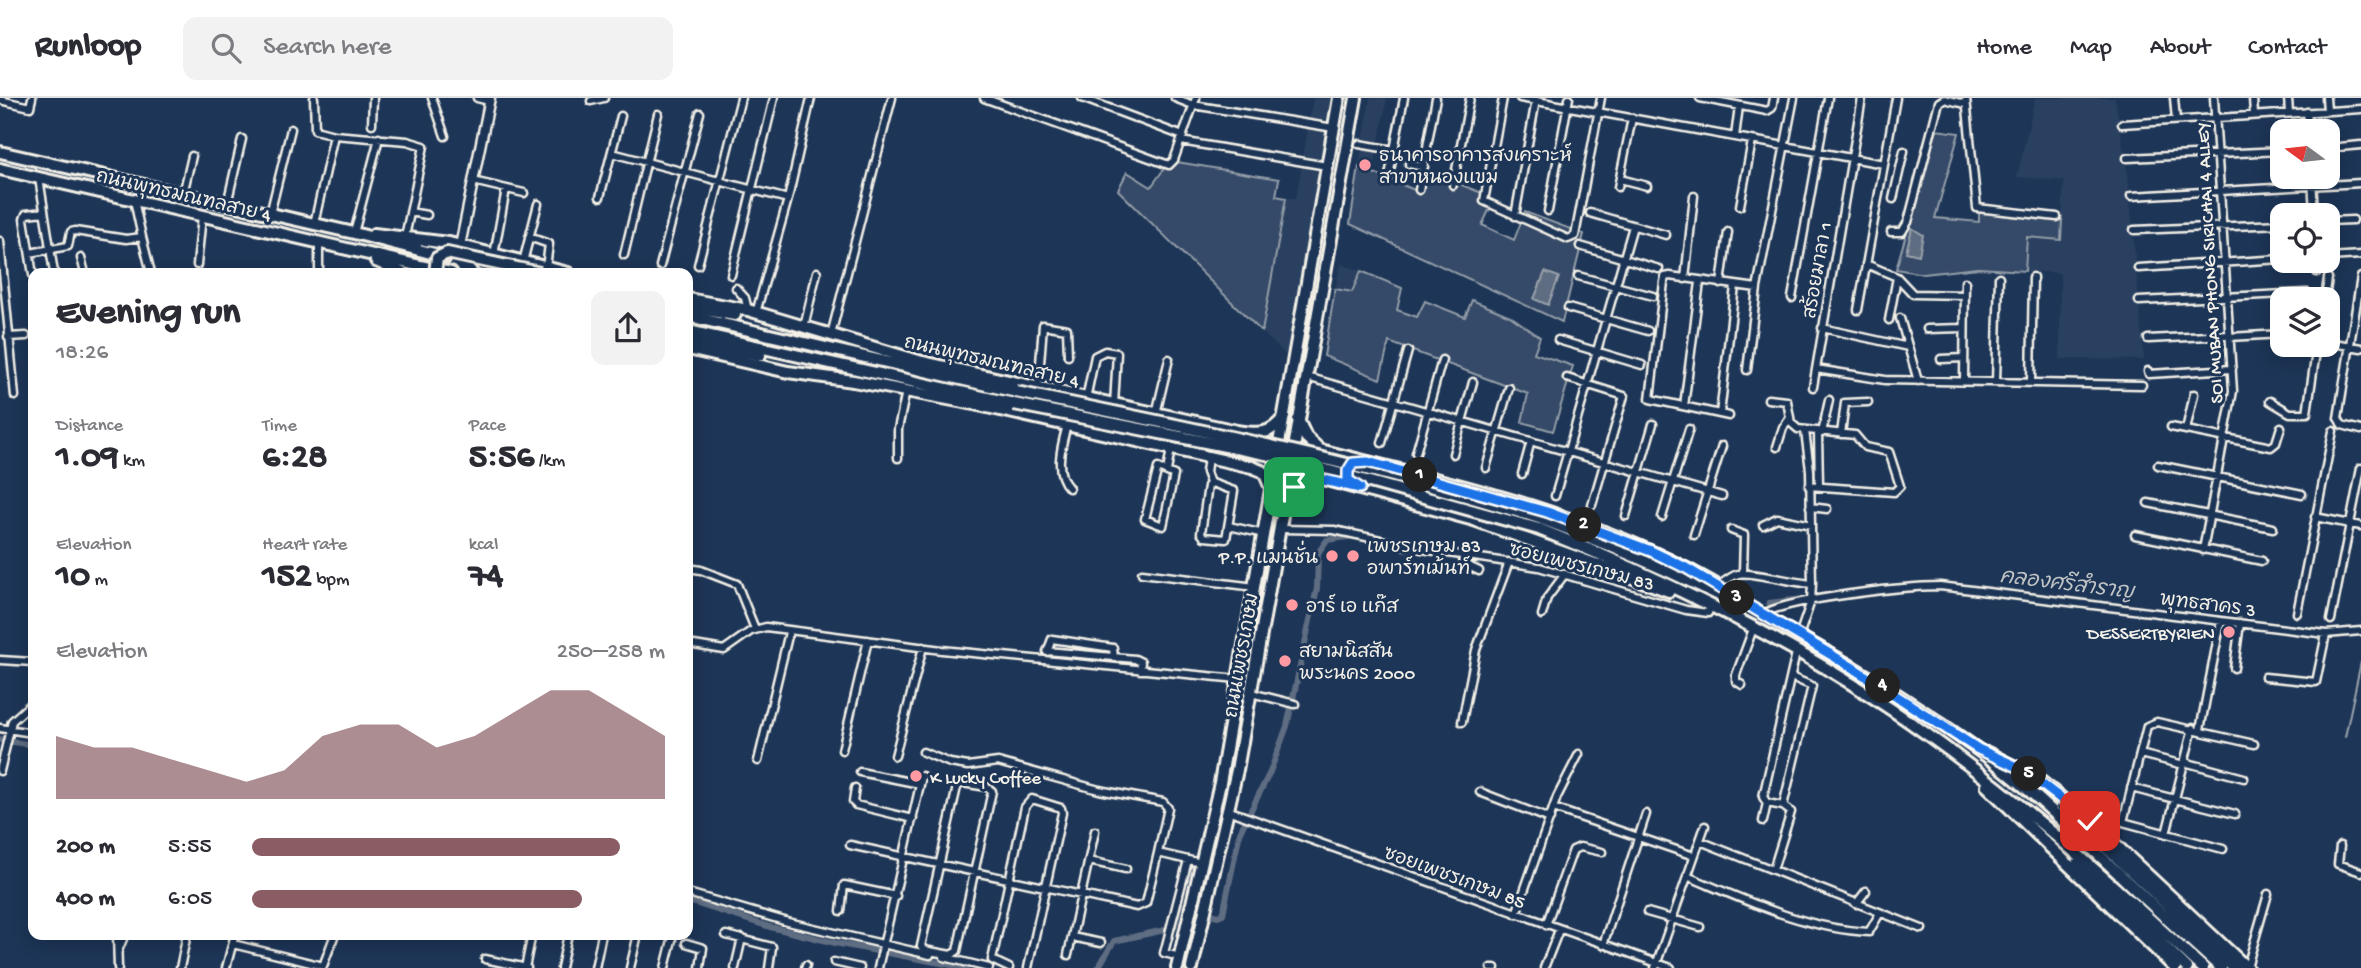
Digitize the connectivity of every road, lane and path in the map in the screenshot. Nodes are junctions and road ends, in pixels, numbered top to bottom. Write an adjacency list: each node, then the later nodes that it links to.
1 (32, 98): 35 (street)
2 (314, 98): 59 (street)
3 (373, 98): 55 (street)
4 (432, 98): 60 (street)
5 (477, 98): 36 (street)
6 (604, 98): 37 (street)
7 (741, 98): 91 (street)
8 (774, 98): 100 (street)
9 (811, 98): 109 (street)
10 (892, 98): 214 (street)
11 (984, 98): 64 (street)
12 (1082, 98): 64 (street)
13 (1175, 98): 39 (street)
14 (1339, 98): 57 (main road, ถนนเพชรเกษม)
15 (1356, 98): 239 (main road, ถนนเพชรเกษม)
16 (1404, 98): 70 (street)
17 (1436, 98): 84 (street)
18 (1470, 98): 94 (street)
19 (1503, 98): 120 (street)
20 (1520, 98): 34 (street)
21 (1569, 98): 41 (street)
22 (1601, 98): 45 (street)
23 (1700, 98): 40 (street)
24 (1774, 98): 40 (street)
25 (1794, 98): 68 (street)
26 (1828, 98): 74 (street)
27 (1862, 98): 79 (street, สร้อยมาลา 1)
28 (1896, 98): 75 (street)
29 (2174, 98): 54 (street)
30 (2214, 98): 51 (street, SOI MUBAN PHONG SIRICHAI 4 ALLEY)
31 (2253, 98): 49 (street)
32 (2288, 98): 47 (street)
33 (2326, 98): 43 (street)
34 (1536, 99): 41 (street); 120 (street)
35 (0, 100)
36 (490, 100): 90 (street)
37 (591, 101)
38 (1965, 101): 121 (street); 130 (street)
39 (1195, 102): 57 (street); 64 (street)
40 (1737, 103): 62 (street)
41 (1567, 107): 45 (street); 113 (street)
42 (2361, 109): 43 (street)
43 (2327, 110): 44 (street)
44 (2307, 111): 47 (street); 53 (street)
45 (1599, 112): 52 (street); 120 (street)
46 (700, 113): 86 (street)
47 (2289, 113): 49 (street)
48 (658, 114): 80 (street)
49 (2254, 115): 51 (street)
50 (621, 116): 73 (street)
51 (2216, 117): 54 (street); 76 (street, SOI MUBAN PHONG SIRICHAI 4 ALLEY)
52 (1632, 118): 62 (street); 89 (street)
53 (2308, 119)
54 (2176, 120): 56 (street)
55 (372, 124)
56 (2122, 124)
57 (1334, 128): 83 (main road, ถนนเพชรเกษม)
58 (290, 129): 117 (street)
59 (334, 135): 61 (street); 124 (street)
60 (445, 136)
61 (379, 138): 115 (street); 131 (street)
62 (1735, 138): 65 (street)
63 (242, 139): 110 (street)
64 (1182, 139): 83 (street)
65 (1752, 141): 68 (street); 112 (street)
66 (1359, 144): 70 (street)
67 (2361, 145): 69 (street)
68 (1786, 147): 74 (street); 186 (street)
69 (2340, 147)
70 (1394, 150): 87 (street)
71 (0, 152): 103 (main road, ถนนพุทธมณฑลสาย 4)
72 (2270, 152): 76 (street)
73 (612, 153): 80 (street); 106 (street)
74 (1818, 153): 79 (street); 190 (street)
75 (1886, 154): 82 (street); 107 (street)
76 (2218, 155): 78 (street); 101 (street, SOI MUBAN PHONG SIRICHAI 4 ALLEY)
77 (192, 156): 103 (street)
78 (2127, 158)
79 (1852, 159): 82 (street); 204 (street, สร้อยมาลา 1)
80 (648, 163): 86 (street); 143 (street)
81 (1409, 164): 84 (street)
82 (1884, 164): 152 (street)
83 (1328, 166): 265 (main road, ถนนเพชรเกษม)
84 (1424, 167): 99 (street)
85 (0, 169): 88 (main road, ถนนพุทธมณฑลสาย 4)
86 (684, 173): 91 (street); 155 (street)
87 (1389, 176)
88 (39, 178): 108 (main road, ถนนพุทธมณฑลสาย 4); 114 (street)
89 (1620, 179): 95 (street); 96 (street)
90 (473, 181): 98 (street); 138 (street)
91 (719, 183): 100 (street); 154 (street)
92 (2361, 183): 93 (street)
93 (2340, 184)
94 (1453, 185)
95 (1647, 186)
96 (1618, 187)
97 (2270, 188): 101 (street)
98 (506, 189): 102 (street); 144 (street)
99 (1419, 190)
100 (753, 191): 109 (street); 171 (street)
101 (2220, 191): 105 (street); 127 (street, SOI MUBAN PHONG SIRICHAI 4 ALLEY)
102 (524, 193)
103 (183, 194): 110 (main road, ถนนพุทธมณฑลสาย 4)
104 (1694, 196): 178 (street)
105 (2131, 196)
106 (600, 197)
107 (1893, 199)
108 (134, 200): 119 (main road, ถนนพุทธมณฑลสาย 4); 133 (street)
109 (788, 200): 197 (street)
110 (227, 204): 117 (main road, ถนนพุทธมณฑลสาย 4)
111 (538, 204): 135 (street)
112 (1740, 206)
113 (1548, 211)
114 (44, 212): 140 (street); 141 (street)
115 (410, 212): 118 (street); 134 (street)
116 (1590, 213): 126 (street)
117 (270, 214): 124 (main road, ถนนพุทธมณฑลสาย 4)
118 (426, 215)
119 (202, 216): 137 (main road, ถนนพุทธมณฑลสาย 4); 153 (street)
120 (1515, 216)
121 (2057, 217)
122 (2353, 220): 123 (street)
123 (2340, 221)
124 (314, 224): 131 (main road, ถนนพุทธมณฑลสาย 4)
125 (2270, 225): 127 (street)
126 (1633, 226): 132 (street); 148 (street)
127 (2222, 227): 128 (street); 151 (street, SOI MUBAN PHONG SIRICHAI 4 ALLEY)
128 (2134, 230)
129 (1728, 232): 181 (street)
130 (1891, 232)
131 (356, 233): 134 (main road, ถนนพุทธมณฑลสาย 4); 164 (main road, ถนนพุทธมณฑลสาย 4)
132 (1666, 235)
133 (142, 237): 140 (street); 159 (street)
134 (405, 237): 138 (main road, ถนนพุทธมณฑลสาย 4)
135 (529, 237): 150 (street); 167 (street)
136 (0, 241): 213 (street)
137 (319, 243): 142 (main road, ถนนพุทธมณฑลสาย 4); 160 (street)
138 (460, 246): 144 (main road, ถนนพุทธมณฑลสาย 4)
139 (1580, 246): 148 (street)
140 (50, 250): 141 (street); 157 (street)
141 (30, 253): 156 (street)
142 (361, 253): 161 (main road, ถนนพุทธมณฑลสาย 4); 162 (main road, ถนนพุทธมณฑลสาย 4)
143 (624, 254)
144 (494, 255): 150 (main road, ถนนพุทธมณฑลสาย 4)
145 (2361, 255): 146 (street)
146 (2340, 256)
147 (81, 258): 158 (street)
148 (1623, 259): 169 (street); 183 (street)
149 (2270, 260): 151 (street)
150 (523, 262): 166 (main road, ถนนพุทธมณฑลสาย 4)
151 (2224, 263): 168 (street); 191 (street, SOI MUBAN PHONG SIRICHAI 4 ALLEY)
152 (1866, 264): 173 (street); 196 (street)
153 (197, 265)
154 (698, 265)
155 (660, 267)
156 (32, 268)
157 (53, 268)
158 (84, 268)
159 (150, 268)
160 (320, 268)
161 (392, 268)
162 (428, 268)
163 (436, 268): 165 (main road, bridge)
164 (491, 268)
165 (532, 268)
166 (538, 268)
167 (543, 268)
168 (2138, 268)
169 (1659, 269)
170 (817, 272): 203 (street)
171 (731, 275)
172 (1578, 276): 183 (street)
173 (1897, 277): 187 (street); 202 (street)
174 (2000, 277): 244 (street)
175 (2033, 277): 243 (street)
176 (2361, 277): 219 (street)
177 (2328, 278): 184 (street)
178 (1685, 279): 179 (street); 261 (street)
179 (1700, 282): 181 (street); 261 (street)
180 (1965, 282): 187 (street)
181 (1721, 284): 182 (street)
182 (1735, 286): 186 (street); 264 (street)
183 (1617, 287): 189 (street); 201 (street)
184 (2327, 287)
185 (736, 288): 197 (street)
186 (1757, 288): 236 (street)
187 (1965, 295): 205 (street)
188 (2270, 295): 191 (street)
189 (1653, 296)
190 (1792, 298)
191 (2227, 298): 193 (street); 212 (street, SOI MUBAN PHONG SIRICHAI 4 ALLEY)
192 (693, 300): 197 (main road, ถนนพุทธมณฑลสาย 4)
193 (2139, 302)
194 (1569, 307): 201 (street)
195 (693, 308): 198 (main road)
196 (1858, 310)
197 (752, 312): 203 (main road, ถนนพุทธมณฑลสาย 4)
198 (716, 313): 203 (main road); 209 (main road)
199 (693, 317): 209 (main road, ถนนพุทธมณฑลสาย 4)
200 (1900, 318): 220 (street)
201 (1608, 319): 207 (street); 225 (street)
202 (1889, 320)
203 (798, 327): 214 (main road, ถนนพุทธมณฑลสาย 4)
204 (1822, 328): 220 (street); 234 (street, สร้อยมาลา 1)
205 (1963, 328): 206 (street); 229 (street)
206 (1927, 329)
207 (1648, 331)
208 (693, 332): 228 (main road, ถนนพุทธมณฑลสาย 4)
209 (768, 332): 293 (main road, ถนนพุทธมณฑลสาย 4, bridge)
210 (2270, 334): 212 (street)
211 (26, 336): 213 (street)
212 (2229, 336): 215 (street); 235 (street, SOI MUBAN PHONG SIRICHAI 4 ALLEY)
213 (9, 337): 253 (street)
214 (831, 337): 250 (main road, ถนนพุทธมณฑลสาย 4)
215 (2148, 339)
216 (1558, 340): 225 (street)
217 (693, 342): 224 (main road)
218 (2340, 344): 219 (street)
219 (2350, 346): 221 (street); 278 (street)
220 (1908, 347): 241 (street)
221 (2361, 348)
222 (693, 350): 238 (main road)
223 (1408, 351): 257 (street)
224 (736, 352): 228 (main road); 238 (main road)
225 (1598, 352): 233 (street); 246 (street)
226 (1068, 356): 250 (street)
227 (2315, 357): 258 (street)
228 (794, 358): 293 (main road, ถนนพุทธมณฑลสาย 4, bridge)
229 (1963, 358): 231 (street); 242 (street)
230 (1169, 359): 263 (street)
231 (1941, 359)
232 (1442, 360): 262 (street)
233 (1642, 365)
234 (1816, 369): 241 (street); 248 (street, สร้อยมาลา 1)
235 (2232, 369): 237 (street); 283 (street, SOI MUBAN PHONG SIRICHAI 4 ALLEY)
236 (1747, 370)
237 (2148, 371)
238 (817, 376): 251 (main road)
239 (1306, 376): 257 (street); 268 (main road, ถนนเพชรเกษม)
240 (1567, 378): 246 (street)
241 (1918, 381): 242 (street)
242 (1964, 381): 244 (street)
243 (2031, 381): 244 (street); 247 (street)
244 (1996, 382)
245 (1473, 383): 269 (street)
246 (1589, 385): 290 (street); 299 (street)
247 (2142, 385)
248 (1813, 387)
249 (1509, 388): 276 (street)
250 (1038, 389): 255 (main road, ถนนพุทธมณฑลสาย 4)
251 (906, 391): 271 (main road); 296 (street)
252 (2194, 394): 277 (street)
253 (15, 396)
254 (1768, 399): 267 (street)
255 (1086, 400): 260 (main road, ถนนพุทธมณฑลสาย 4); 260 (street)
256 (1829, 400): 281 (street)
257 (1394, 401): 262 (street); 285 (street)
258 (2270, 401)
259 (1868, 402): 282 (street)
260 (1114, 405): 263 (main road, ถนนพุทธมณฑลสาย 4)
261 (1684, 406): 264 (street)
262 (1428, 411): 269 (street); 291 (street)
263 (1156, 414): 275 (main road, ถนนพุทธมณฑลสาย 4)
264 (1720, 414): 266 (street)
265 (1285, 415): 275 (main road, ถนนพุทธมณฑลสาย 4); 314 (main road, ถนนเพชรเกษม)
266 (1729, 416)
267 (1790, 418): 279 (street); 287 (street)
268 (1298, 419): 298 (main road); 316 (main road, ถนนเพชรเกษม)
269 (1462, 421): 276 (street); 294 (street)
270 (1653, 424): 304 (street)
271 (1066, 425): 288 (main road); 311 (street)
272 (2171, 427): 277 (street)
273 (2281, 428): 283 (street)
274 (1689, 429): 307 (street)
275 (1237, 430): 297 (main road)
276 (1497, 430): 284 (street); 301 (street)
277 (2186, 430): 283 (street)
278 (2361, 430)
279 (1805, 431): 281 (street); 292 (street)
280 (2333, 431): 326 (street)
281 (1820, 433): 282 (street); 289 (street)
282 (1841, 434): 310 (street)
283 (2226, 439): 306 (street, SOI MUBAN PHONG SIRICHAI 4 ALLEY)
284 (1531, 441): 290 (street); 305 (street)
285 (1382, 443)
286 (1722, 446): 313 (street)
287 (1777, 447)
288 (1171, 449): 295 (main road); 303 (street)
289 (1818, 449): 292 (street); 310 (street)
290 (1568, 451): 299 (street); 317 (street)
291 (1416, 453)
292 (1808, 453): 309 (street)
293 (1291, 454): 327 (main road, bridge)
294 (1453, 454)
295 (1208, 457): 297 (main road); 308 (street)
296 (898, 458)
297 (1230, 462): 314 (main road)
298 (1368, 462): 312 (main road); 348 (main road)
299 (1605, 462): 304 (street); 320 (street)
300 (2158, 465): 306 (street)
301 (1486, 468)
302 (2361, 468): 328 (street)
303 (1167, 471): 303 (street)
304 (1639, 472): 307 (street); 323 (street)
305 (1522, 474)
306 (2218, 477): 315 (street); 324 (street, SOI MUBAN PHONG SIRICHAI 4 ALLEY)
307 (1673, 482): 313 (street); 325 (street)
308 (1210, 483): 331 (street); 331 (street)
309 (1810, 486): 310 (street); 321 (street)
310 (1819, 486)
311 (1069, 488)
312 (1360, 488): 316 (main road); 352 (main road)
313 (1707, 492): 318 (street); 337 (street)
314 (1271, 494): 336 (main road, ถนนเพชรเกษม)
315 (2302, 494)
316 (1287, 496): 334 (main road, ถนนเพชรเกษม)
317 (1555, 496)
318 (1722, 496)
319 (2148, 503): 324 (street)
320 (1592, 505)
321 (1810, 507): 322 (street); 330 (street)
322 (1828, 509)
323 (1626, 516)
324 (2210, 516): 333 (street); 339 (street, SOI MUBAN PHONG SIRICHAI 4 ALLEY)
325 (1662, 517)
326 (2315, 517): 328 (street); 354 (street)
327 (1541, 524): 352 (main road); 353 (main road)
328 (2350, 524): 332 (street); 356 (street)
329 (1763, 525): 330 (street)
330 (1811, 525): 349 (street)
331 (1229, 526): 336 (street)
332 (2361, 526)
333 (2273, 528)
334 (1281, 529): 340 (street, ซอยเพชรเกษม 83); 380 (main road, ถนนเพชรเกษม)
335 (1731, 530): 346 (street)
336 (1264, 534): 350 (main road, ถนนเพชรเกษม)
337 (1694, 535)
338 (2136, 535): 339 (street)
339 (2203, 550): 341 (street)
340 (1462, 554): 342 (street, ซอยเพชรเกษม 83); 344 (street)
341 (2262, 561)
342 (1509, 562): 347 (street, ซอยเพชรเกษม 83); 383 (street)
343 (693, 569): 359 (street)
344 (1479, 570)
345 (1142, 573): 350 (street)
346 (1743, 573): 348 (street); 349 (street)
347 (1565, 574): 352 (street, ซอยเพชรเกษม 83); 355 (street)
348 (1719, 586): 353 (main road)
349 (1812, 586): 351 (street)
350 (1255, 587): 378 (main road, ถนนเพชรเกษม)
351 (1811, 601): 353 (street, พุทธสาคร 3); 357 (street, พุทธสาคร 3); 364 (street)
352 (1708, 608): 360 (main road)
353 (1756, 612): 364 (main road)
354 (2297, 613)
355 (1542, 615)
356 (2330, 620)
357 (2221, 621): 358 (street, พุทธสาคร 3); 385 (street)
358 (2240, 623): 363 (street, พุทธสาคร 3); 374 (street)
359 (755, 629): 362 (street); 366 (street)
360 (1753, 629): 369 (main road); 379 (street)
361 (2361, 631): 363 (street, พุทธสาคร 3)
362 (789, 632): 365 (street); 395 (street)
363 (2326, 634): 377 (street)
364 (1799, 636): 389 (main road)
365 (868, 640): 367 (street); 390 (street)
366 (693, 645)
367 (923, 648): 372 (street); 394 (street)
368 (1048, 651): 370 (street); 370 (street); 372 (street)
369 (1796, 653): 376 (street); 396 (main road)
370 (1114, 658): 375 (street)
371 (0, 660): 373 (street)
372 (1046, 661): 375 (street)
373 (28, 662)
374 (2234, 668)
375 (1140, 670): 378 (street)
376 (1791, 677): 405 (street); 406 (street)
377 (2265, 677)
378 (1239, 679): 428 (main road, ถนนเพชรเกษม)
379 (1742, 685)
380 (1251, 693): 381 (street); 408 (main road, ถนนเพชรเกษม)
381 (1295, 705)
382 (28, 706): 387 (street)
383 (1462, 722)
384 (0, 728): 387 (street)
385 (2197, 729): 388 (street); 393 (street); 397 (street)
386 (28, 733): 387 (street)
387 (7, 735): 398 (street)
388 (2254, 744)
389 (1978, 749): 498 (main road); 499 (main road); 500 (main road)
390 (842, 750)
391 (923, 752): 423 (street)
392 (1578, 754): 407 (street)
393 (2140, 754): 397 (street); 402 (street)
394 (895, 756)
395 (758, 761)
396 (1966, 763): 495 (main road); 496 (main road); 497 (main road)
397 (2184, 764): 400 (street); 404 (street)
398 (0, 770)
399 (860, 772): 412 (street)
400 (2244, 778)
401 (855, 788): 412 (street)
402 (2131, 788): 404 (street); 416 (street)
403 (1480, 792): 411 (street)
404 (2175, 799): 410 (street); 416 (street)
405 (1767, 803): 406 (street); 413 (street)
406 (1783, 806): 431 (street)
407 (1553, 808): 411 (street); 417 (street)
408 (1234, 813): 446 (street, ซอยเพชรเกษม 85); 492 (main road, ถนนเพชรเกษม)
409 (1646, 814): 417 (street)
410 (2235, 814)
411 (1549, 818): 446 (street)
412 (913, 819): 425 (street)
413 (1763, 821)
414 (1705, 826): 418 (street)
415 (1095, 831): 427 (street)
416 (2166, 834): 421 (street)
417 (1640, 838): 424 (street); 469 (street)
418 (1700, 842): 424 (street); 431 (street)
419 (850, 845): 425 (street)
420 (2340, 846): 432 (street)
421 (2222, 849)
422 (1602, 852): 448 (street)
423 (1158, 853): 426 (street); 441 (street)
424 (1694, 856): 434 (street)
425 (904, 858): 429 (street); 440 (street)
426 (1188, 860): 428 (street); 474 (street)
427 (1089, 861): 430 (street); 441 (street)
428 (1203, 863): 474 (main road, ถนนเพชรเกษม)
429 (941, 866): 433 (street); 433 (street); 433 (street)
430 (1126, 869)
431 (1773, 870): 442 (street)
432 (2361, 872)
433 (975, 873): 435 (street)
434 (1687, 876): 445 (street); 447 (street)
435 (1011, 881): 436 (street); 436 (street); 490 (street)
436 (1046, 889): 441 (street); 491 (street)
437 (1866, 891): 442 (street)
438 (693, 894): 468 (street)
439 (2268, 894): 500 (street)
440 (896, 895): 443 (street); 468 (street)
441 (1081, 897): 453 (street)
442 (1856, 904): 445 (street)
443 (841, 911)
444 (1647, 912): 447 (street)
445 (1880, 913): 450 (street)
446 (1516, 914): 448 (street, ซอยเพชรเกษม 85)
447 (1672, 919): 449 (street); 475 (street)
448 (1546, 925): 451 (street, ซอยเพชรเกษม 85)
449 (1700, 927)
450 (1922, 929)
451 (1559, 930): 469 (street, ซอยเพชรเกษม 85); 493 (street)
452 (726, 935): 454 (street)
453 (1072, 937): 466 (street); 471 (street)
454 (742, 938): 485 (street); 486 (street)
455 (117, 940): 470 (street)
456 (122, 940): 470 (street)
457 (186, 940): 477 (street)
458 (234, 940): 467 (street)
459 (333, 940): 467 (street)
460 (531, 940): 479 (street)
461 (567, 940): 480 (street)
462 (601, 940): 481 (street)
463 (637, 940): 482 (street)
464 (672, 940): 483 (street)
465 (686, 943): 484 (street)
466 (1101, 943)
467 (233, 944): 478 (street)
468 (884, 945): 488 (street); 489 (street)
469 (1602, 945): 475 (street, ซอยเพชรเกษม 85)
470 (117, 953): 476 (street)
471 (1068, 955)
472 (485, 959): 479 (street)
473 (834, 962): 487 (street)
474 (1178, 962)
475 (1656, 966): 494 (street, ซอยเพชรเกษม 85)
476 (118, 968)
477 (180, 968)
478 (226, 968)
479 (526, 968)
480 (561, 968)
481 (595, 968)
482 (631, 968)
483 (666, 968)
484 (700, 968)
485 (735, 968)
486 (769, 968)
487 (860, 968)
488 (878, 968)
489 (989, 968)
490 (1009, 968)
491 (1028, 968)
492 (1192, 968)
493 (1544, 968)
494 (1671, 968)
495 (2175, 968)
496 (2187, 968)
497 (2203, 968)
498 (2221, 968)
499 (2234, 968)
500 (2247, 968)

